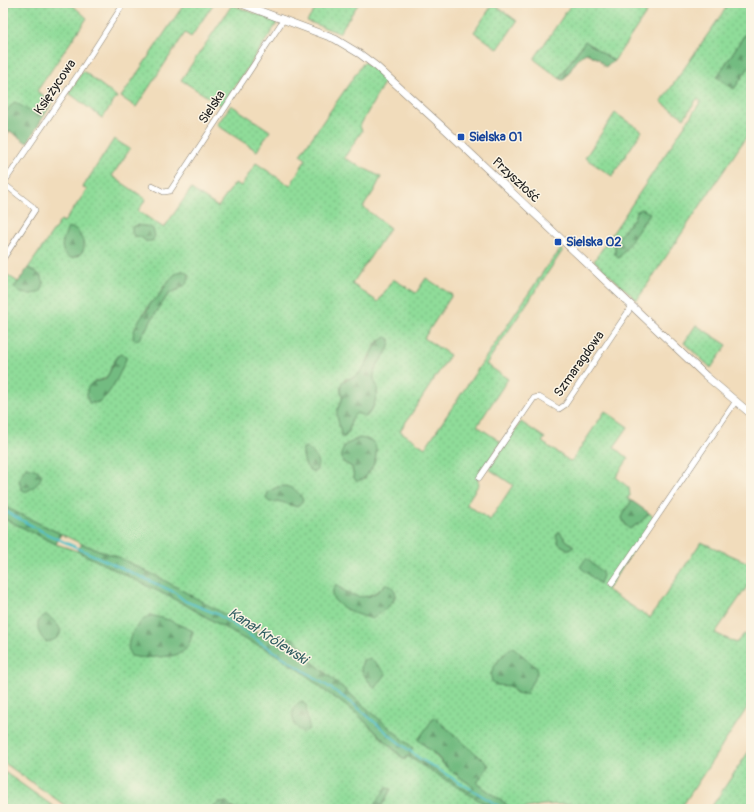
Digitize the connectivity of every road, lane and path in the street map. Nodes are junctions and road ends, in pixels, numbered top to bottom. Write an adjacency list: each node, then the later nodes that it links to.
1 (124, 3): 4 (street, Księżycowa)
2 (239, 3): 3 (street, Przyszłość)
3 (284, 19): 5 (street, Sielska); 7 (street, Przyszłość)
4 (3, 184): 6 (street, Księżycowa)
5 (152, 186)
6 (3, 259)
7 (632, 306): 8 (street, Przyszłość); 10 (street, Szmaragdowa)
8 (736, 401): 9 (street, Przyszłość); 11 (street)
9 (751, 414)
10 (479, 478)
11 (612, 583)

